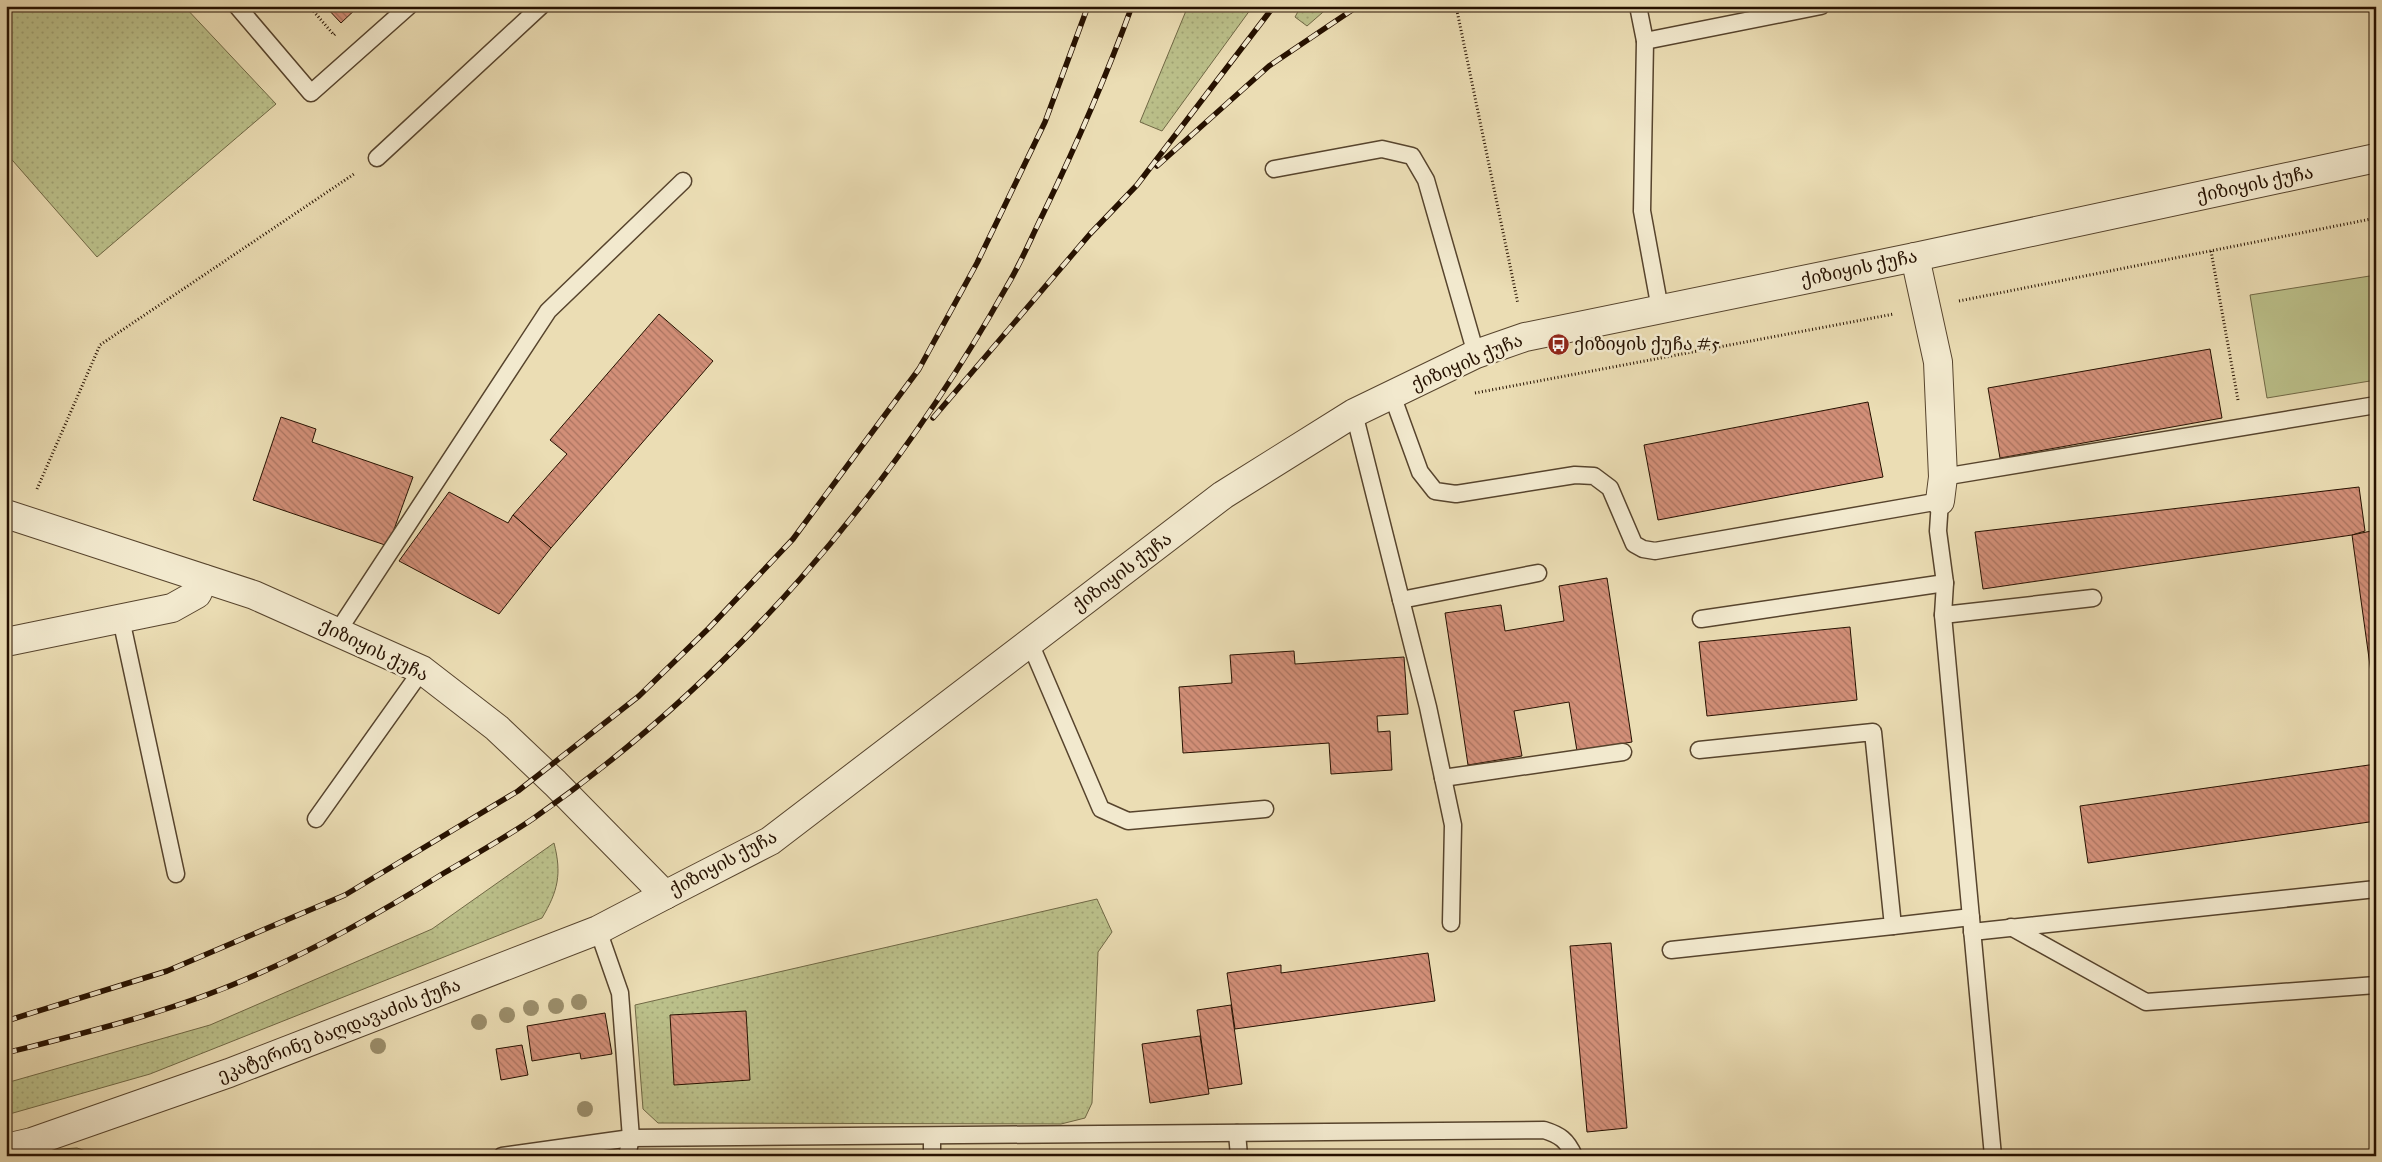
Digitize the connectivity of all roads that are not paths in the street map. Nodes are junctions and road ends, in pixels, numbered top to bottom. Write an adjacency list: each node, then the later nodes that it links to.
1 (237, 6): 2 (lane)
2 (409, 6)
3 (541, 6): 7 (lane)
4 (1638, 6): 6 (lane)
5 (1822, 6): 6 (lane)
6 (1645, 41): 12 (lane)
7 (377, 158)
8 (2376, 158): 11 (street, ქიზიყის ქუჩა)
9 (1274, 169): 13 (lane)
10 (682, 181): 27 (lane)
11 (1915, 257): 12 (street, ქიზიყის ქუჩა); 17 (street)
12 (1660, 309): 13 (street, ქიზიყის ქუჩა)
13 (1476, 354): 14 (street, ქიზიყის ქუჩა)
14 (1392, 395): 16 (street, ქიზიყის ქუჩა); 17 (lane)
15 (2376, 405): 17 (lane)
16 (1354, 413): 23 (lane); 29 (street, ქიზიყის ქუჩა)
17 (1941, 489): 21 (lane)
18 (15, 517): 20 (street, ქიზიყის ქუჩა)
19 (1538, 573): 23 (lane)
20 (204, 579): 25 (street); 27 (street, ქიზიყის ქუჩა)
21 (1946, 583): 24 (lane); 26 (lane)
22 (2093, 598): 24 (lane)
23 (1401, 600): 33 (lane)
24 (1942, 615): 40 (lane)
25 (121, 619): 28 (street); 36 (lane)
26 (1701, 620)
27 (338, 631): 30 (street, ქიზიყის ქუჩა)
28 (6, 642)
29 (1030, 643): 34 (lane); 38 (street, ქიზიყის ქუჩა)
30 (422, 670): 35 (lane); 38 (street, ქიზიყის ქუჩა)
31 (1700, 750): 41 (lane)
32 (1623, 752): 33 (lane)
33 (1443, 778): 39 (lane)
34 (1265, 809)
35 (316, 819)
36 (176, 874)
37 (2376, 889): 42 (lane)
38 (665, 896): 43 (street, ეკატერინე ბაღდავაძის ქუჩა)
39 (1451, 923)
40 (1972, 924): 41 (lane); 42 (lane); 55 (lane)
41 (1893, 926): 44 (lane)
42 (2011, 927): 45 (lane)
43 (598, 930): 48 (lane); 49 (street, ეკატერინე ბაღდავაძის ქუჩა)
44 (1671, 950)
45 (2376, 985)
46 (1237, 1133): 47 (lane); 53 (lane); 54 (lane)
47 (932, 1136): 48 (lane); 52 (lane)
48 (631, 1138): 50 (lane); 51 (lane)
49 (6, 1148)
50 (502, 1156)
51 (627, 1156)
52 (932, 1156)
53 (1239, 1156)
54 (1574, 1156)
55 (1993, 1156)

